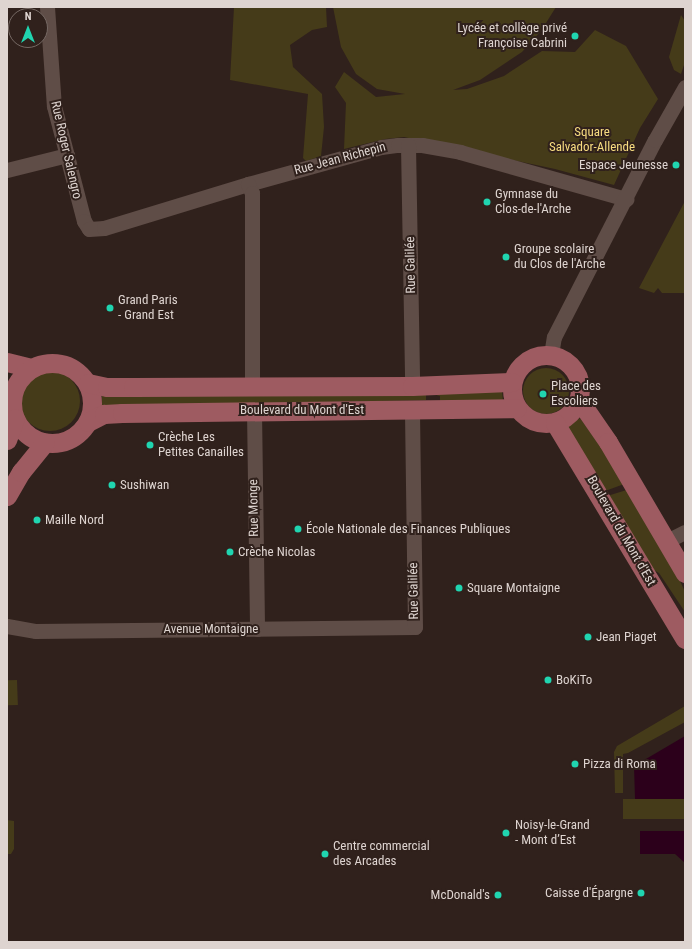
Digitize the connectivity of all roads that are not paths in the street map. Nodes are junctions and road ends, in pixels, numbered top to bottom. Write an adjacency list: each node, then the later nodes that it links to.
1 (47, 7): 4 (street, Rue Roger Salengro)
2 (685, 87): 7 (street)
3 (408, 145): 6 (street, Rue Jean Richepin); 7 (street, Rue Jean Richepin); 15 (street, Rue Galilée)
4 (67, 155): 5 (street); 8 (street, Rue Roger Salengro)
5 (7, 170)
6 (248, 184): 8 (street, Rue Jean Richepin); 16 (street)
7 (626, 198): 9 (street)
8 (84, 221)
9 (551, 355): 13 (main road); 18 (main road)
10 (7, 362): 11 (main road)
11 (31, 368): 14 (main road); 17 (main road)
12 (7, 378): 17 (main road)
13 (512, 382): 15 (main road, Boulevard du Mont d'Est); 19 (main road)
14 (88, 383): 16 (main road, Boulevard du Mont d'Est); 23 (main road)
15 (412, 386): 16 (main road, Boulevard du Mont d'Est)
16 (252, 387)
17 (12, 398): 22 (main road)
18 (579, 400): 24 (main road); 29 (main road)
19 (517, 408): 21 (main road, Boulevard du Mont d'Est); 24 (main road)
20 (254, 410): 21 (main road, Boulevard du Mont d'Est); 23 (main road, Boulevard du Mont d'Est); 33 (street, Rue Monge)
21 (412, 410): 32 (street, Rue Galilée)
22 (15, 418): 25 (main road); 26 (main road)
23 (88, 422): 26 (main road)
24 (555, 423): 34 (main road, Boulevard du Mont d'Est)
25 (7, 440)
26 (45, 442): 27 (main road)
27 (7, 496)
28 (685, 532): 29 (street)
29 (667, 541): 30 (main road)
30 (685, 573)
31 (7, 626): 33 (street, Avenue Montaigne)
32 (415, 628): 33 (street, Avenue Montaigne)
33 (257, 629)
34 (685, 639)

